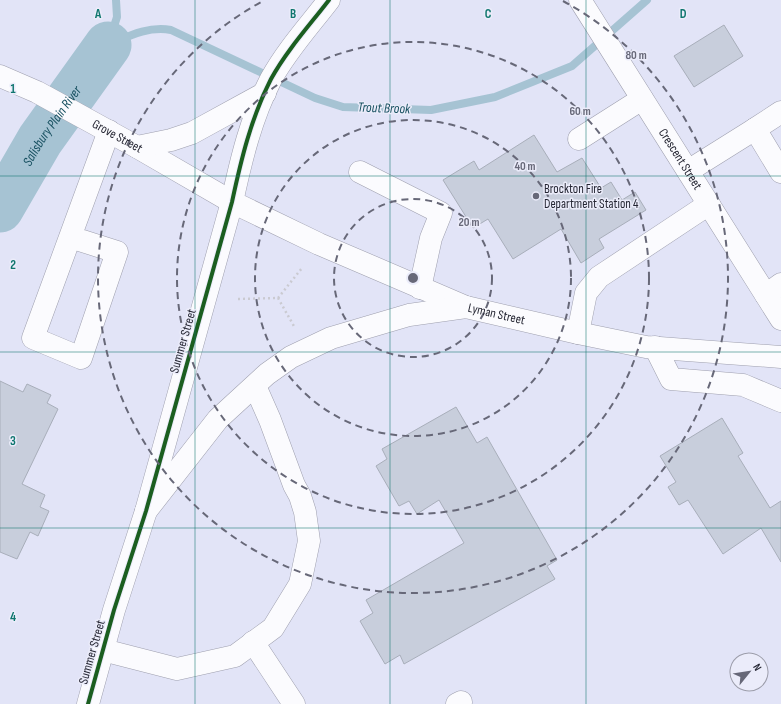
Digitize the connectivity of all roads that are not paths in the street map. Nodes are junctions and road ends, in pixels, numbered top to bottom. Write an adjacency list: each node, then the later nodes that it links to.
1 (330, 0): 4 (main road, Summer Street)
2 (583, 6): 5 (main road, Crescent Street)
3 (0, 76): 7 (main road, Grove Street)
4 (265, 93): 10 (main road); 14 (main road, Summer Street)
5 (642, 99): 9 (main road); 12 (main road, Crescent Street)
6 (781, 112): 8 (main road)
7 (102, 128): 10 (main road, Grove Street); 16 (main road)
8 (755, 129): 11 (main road); 12 (main road)
9 (579, 139)
10 (137, 147): 14 (main road, Grove Street)
11 (778, 161)
12 (688, 171): 15 (main road, Crescent Street)
13 (360, 172): 17 (main road)
14 (232, 202): 17 (main road, Lyman Street); 26 (main road, Summer Street)
15 (709, 204): 18 (main road, Crescent Street); 21 (main road)
16 (70, 237): 16 (main road)
17 (420, 288): 19 (main road, Lyman Street)
18 (774, 290): 20 (main road, Crescent Street)
19 (466, 307): 21 (main road, Lyman Street); 24 (main road)
20 (781, 319)
21 (578, 333): 22 (main road, Lyman Street)
22 (655, 347): 23 (main road, Lyman Street); 25 (main road)
23 (781, 357)
24 (254, 386): 26 (main road); 27 (main road)
25 (781, 401)
26 (146, 511): 28 (main road, Summer Street)
27 (253, 642): 28 (main road); 30 (main road)
28 (103, 650): 29 (main road, Summer Street)
29 (88, 704)
30 (294, 704)

